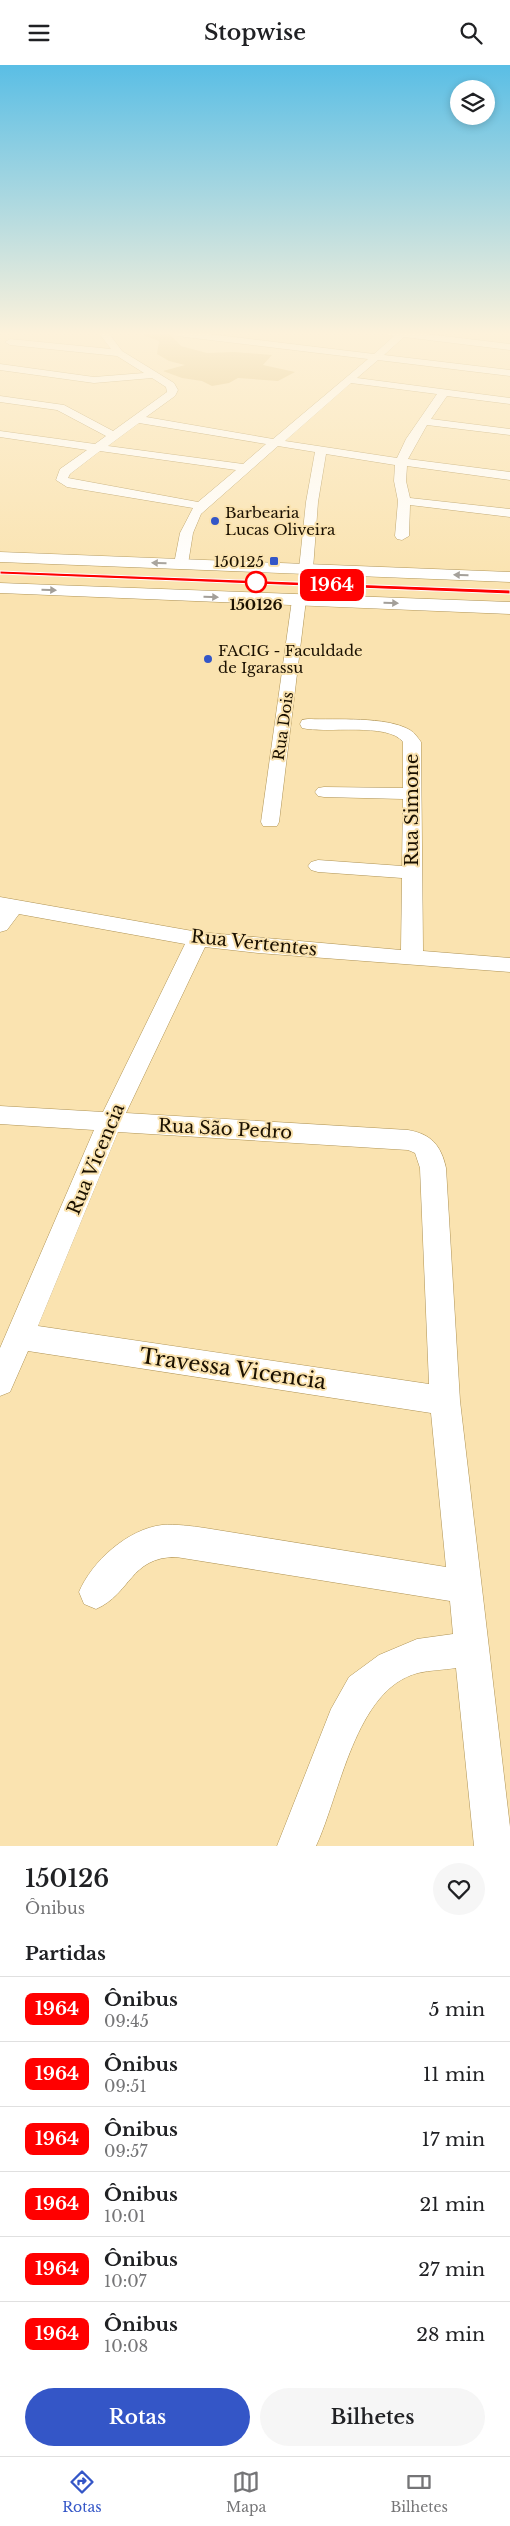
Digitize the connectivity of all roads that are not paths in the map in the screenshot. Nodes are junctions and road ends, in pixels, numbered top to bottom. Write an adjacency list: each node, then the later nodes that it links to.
1 (75, 415): 9 (street)
2 (142, 415): 5 (street)
3 (308, 415): 10 (street)
4 (428, 415): 6 (street)
5 (137, 419): 9 (street); 10 (street)
6 (424, 421): 7 (street); 13 (street)
7 (510, 432)
8 (0, 434): 11 (street)
9 (113, 436): 11 (street)
10 (276, 441): 12 (street); 14 (street)
11 (98, 448): 14 (street); 17 (street)
12 (322, 450): 13 (street); 22 (street)
13 (401, 463): 15 (street); 16 (street)
14 (244, 468): 17 (street)
15 (510, 476)
16 (404, 501): 18 (street); 19 (street)
17 (201, 506): 21 (street)
18 (510, 513)
19 (402, 536)
20 (0, 557): 21 (highway, one-way to 20)
21 (181, 564): 22 (highway)
22 (306, 569): 23 (highway, one-way to 22)
23 (510, 577)
24 (0, 588): 25 (highway, one-way to 25)
25 (299, 600): 26 (highway, one-way to 26); 30 (street, Rua Dois)
26 (510, 608)
27 (308, 724): 29 (street, Rua Simone)
28 (324, 792): 29 (street)
29 (412, 794): 32 (street, Rua Simone)
30 (270, 822)
31 (318, 866): 32 (street)
32 (412, 873): 36 (street, Rua Simone)
33 (6, 906): 34 (street); 35 (street, Rua Vertentes)
34 (0, 925)
35 (198, 939): 36 (street, Rua Vertentes); 39 (street, Rua Vicencia)
36 (412, 957): 37 (street, Rua Vertentes)
37 (510, 965)
38 (0, 1115): 39 (street, Rua São Pedro)
39 (110, 1122): 40 (street, Rua Vicencia); 42 (street, Rua São Pedro)
40 (21, 1337): 41 (street, Rua Vicencia); 42 (street, Travessa Vicencia)
41 (0, 1382)
42 (446, 1401): 43 (street, Rua São Pedro)
43 (466, 1587): 44 (street); 45 (street, Rua São Pedro)
44 (96, 1592)
45 (472, 1649): 46 (street); 47 (street, Rua São Pedro)
46 (296, 1846)
47 (493, 1846)

